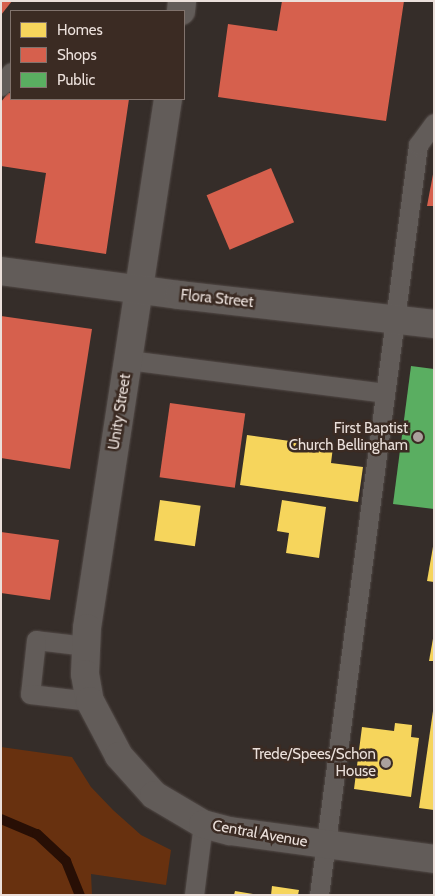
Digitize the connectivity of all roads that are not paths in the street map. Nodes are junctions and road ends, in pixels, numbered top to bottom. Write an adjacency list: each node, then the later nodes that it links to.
1 (10, 73): 2 (lane)
2 (1, 86)
3 (168, 100): 6 (street, Unity Street)
4 (434, 123): 7 (lane)
5 (1, 270): 6 (street, Flora Street)
6 (139, 290): 7 (street, Flora Street); 9 (street, Unity Street)
7 (395, 319): 8 (street, Flora Street); 10 (lane)
8 (434, 324)
9 (128, 360): 10 (lane); 11 (street, Unity Street)
10 (386, 393): 14 (lane)
11 (86, 646): 12 (street, Unity Street); 12 (lane)
12 (95, 712): 13 (street, Central Avenue)
13 (203, 824): 14 (street, Central Avenue); 16 (lane)
14 (326, 844): 15 (street, Central Avenue); 17 (lane)
15 (434, 859)
16 (194, 895)
17 (319, 895)

